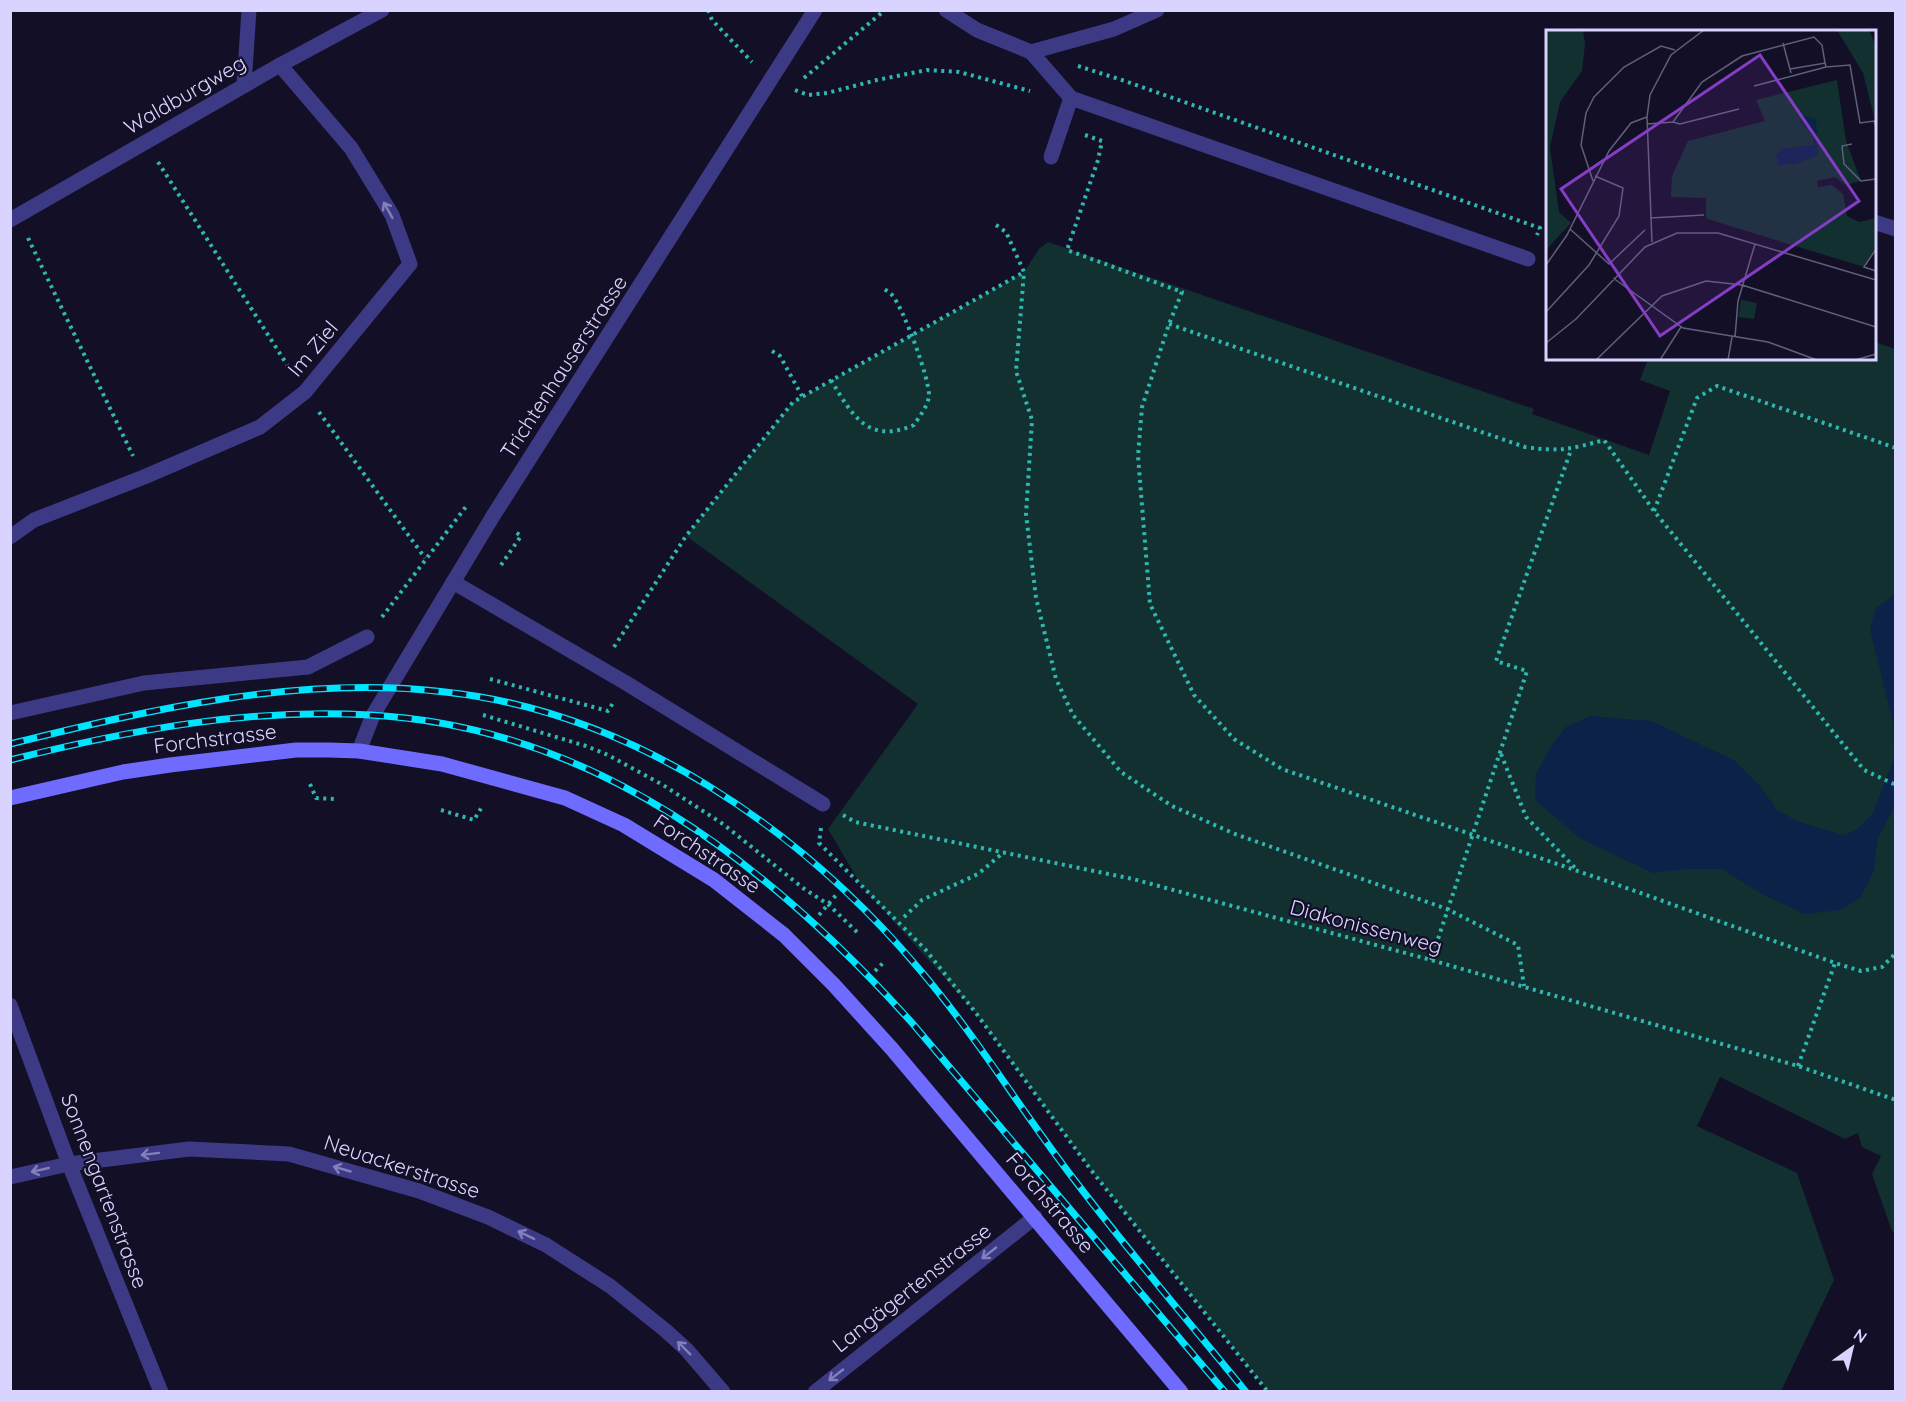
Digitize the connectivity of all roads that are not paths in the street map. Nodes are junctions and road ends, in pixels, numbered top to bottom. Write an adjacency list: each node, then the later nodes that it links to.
1 (249, 10): 8 (street)
2 (382, 10): 7 (street, Waldburgweg)
3 (815, 10): 16 (street, Trichtenhauserstrasse)
4 (946, 10): 6 (street)
5 (1157, 10): 6 (street)
6 (1031, 52): 9 (street)
7 (280, 65): 8 (street, Waldburgweg); 15 (street, Im Ziel, one-way to 7)
8 (244, 85): 11 (street, Waldburgweg)
9 (1071, 98): 10 (street); 14 (street)
10 (1051, 157)
11 (14, 218)
12 (1876, 222): 13 (street)
13 (1896, 229)
14 (1528, 259)
15 (10, 537)
16 (453, 582): 19 (street, Trichtenhauserstrasse); 21 (street)
17 (367, 637): 18 (street)
18 (10, 713)
19 (359, 752): 20 (main road, Forchstrasse); 25 (main road, Forchstrasse)
20 (10, 798)
21 (823, 804)
22 (10, 1005): 23 (street, Sonnengartenstrasse)
23 (69, 1164): 24 (street, Neuackerstrasse, one-way to 24); 26 (street, Sonnengartenstrasse); 27 (street, Neuackerstrasse, one-way to 23)
24 (10, 1177)
25 (1035, 1217): 28 (street, Langägertenstrasse, one-way to 28); 29 (main road, Forchstrasse)
26 (161, 1392)
27 (723, 1392)
28 (815, 1392)
29 (1181, 1392)

